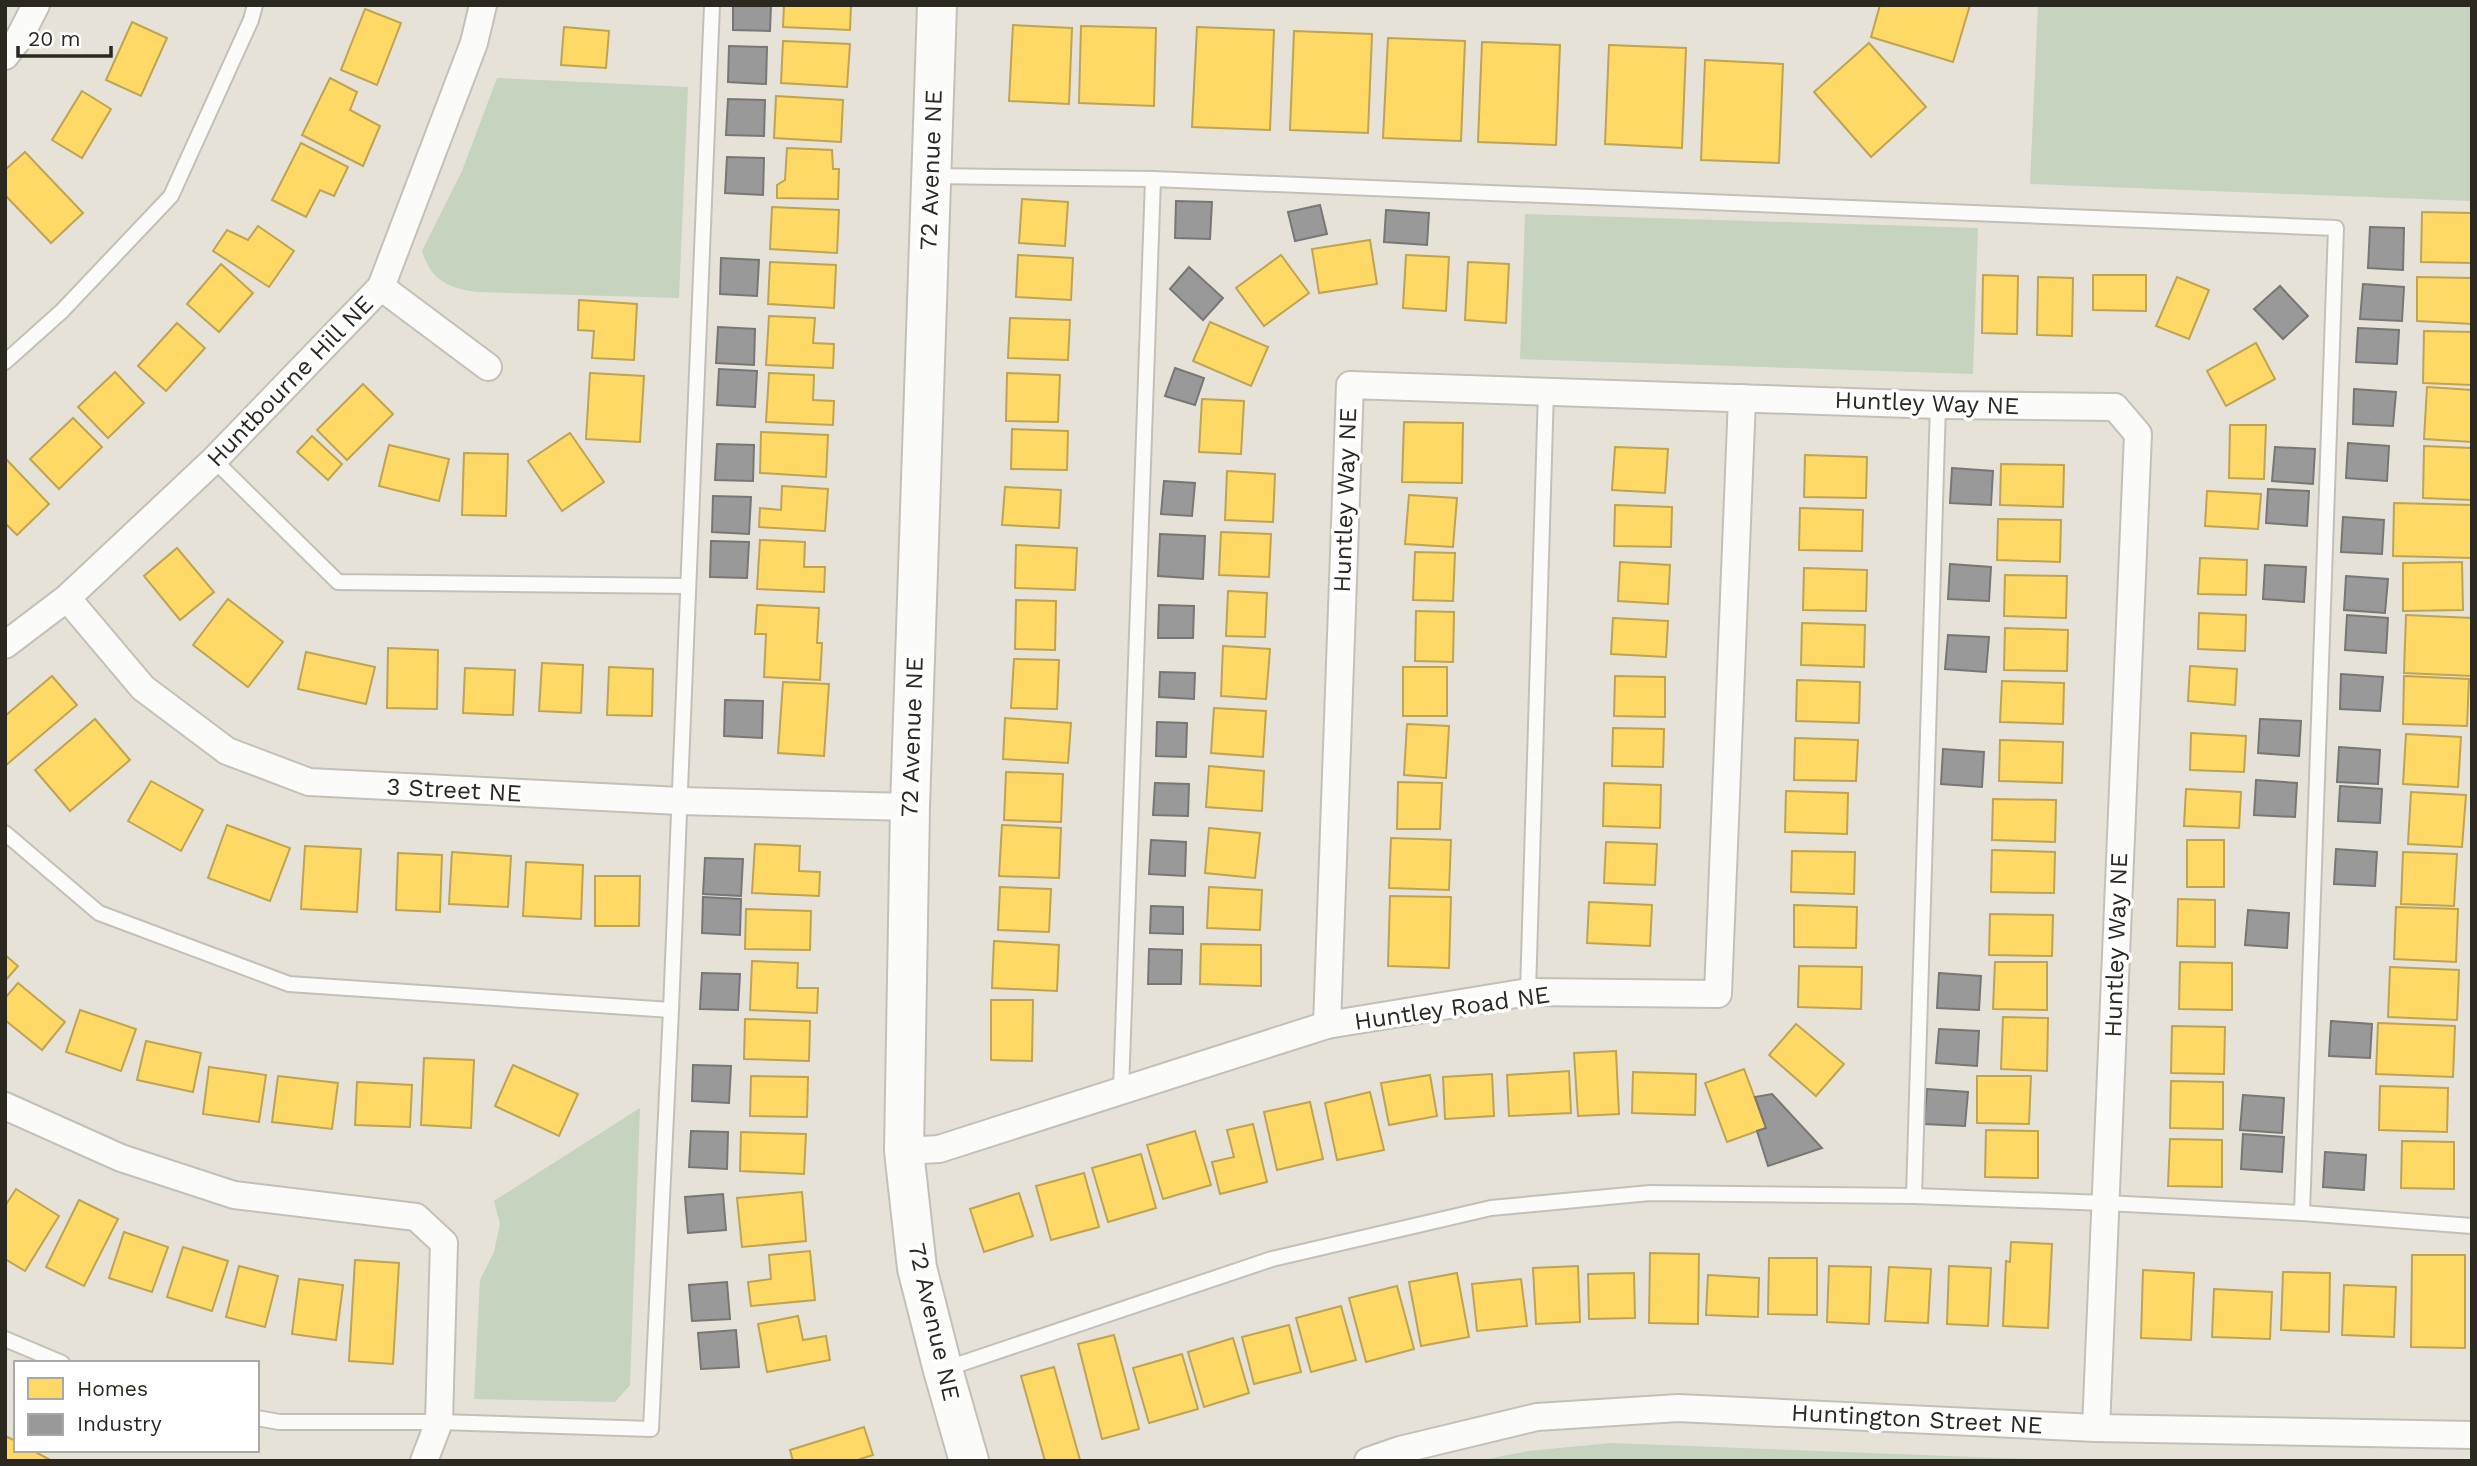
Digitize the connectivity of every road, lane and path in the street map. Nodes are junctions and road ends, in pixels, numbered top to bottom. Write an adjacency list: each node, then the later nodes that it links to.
1 (37, 5): 6 (street)
2 (255, 5): 10 (lane)
3 (483, 5): 9 (street, Huntbourne Hill NE)
4 (712, 5): 16 (lane)
5 (937, 5): 7 (street, 72 Avenue NE)
6 (5, 56)
7 (931, 176): 8 (lane); 20 (street, 72 Avenue NE)
8 (1153, 179): 25 (lane); 30 (lane)
9 (381, 287): 11 (street); 15 (street, Huntbourne Hill NE)
10 (5, 362)
11 (488, 367)
12 (1546, 390): 13 (street, Huntley Way NE); 22 (lane); 24 (street, Huntley Way NE)
13 (1742, 398): 14 (street, Huntley Way NE); 22 (street, Huntley Road NE)
14 (1938, 405): 28 (lane); 29 (street, Huntley Way NE)
15 (214, 460): 16 (lane); 17 (street, Huntbourne Hill NE)
16 (688, 586): 19 (lane)
17 (66, 598): 18 (street, Huntbourne Hill NE); 19 (street, 3 Street NE)
18 (5, 645)
19 (680, 801): 20 (street, 3 Street NE); 23 (lane)
20 (910, 807): 27 (street, 72 Avenue NE)
21 (5, 833): 23 (lane)
22 (1528, 992): 24 (street, Huntley Road NE)
23 (671, 1010): 36 (lane)
24 (1327, 1025): 25 (street, Huntley Road NE)
25 (1121, 1090): 27 (street, Huntley Road NE)
26 (5, 1105): 36 (street)
27 (904, 1151): 34 (street, 72 Avenue NE)
28 (1914, 1196): 29 (lane); 34 (lane)
29 (2105, 1203): 30 (lane); 37 (street, Huntley Way NE)
30 (2302, 1213): 31 (lane)
31 (2472, 1226)
32 (5, 1339): 33 (lane)
33 (57, 1361)
34 (943, 1370): 40 (street, 72 Avenue NE)
35 (259, 1418): 36 (lane)
36 (439, 1422): 39 (street)
37 (2095, 1427): 38 (street, Huntington Street NE); 41 (street, Huntington Street NE)
38 (2472, 1435)
39 (424, 1461)
40 (970, 1461)
41 (1368, 1461)

